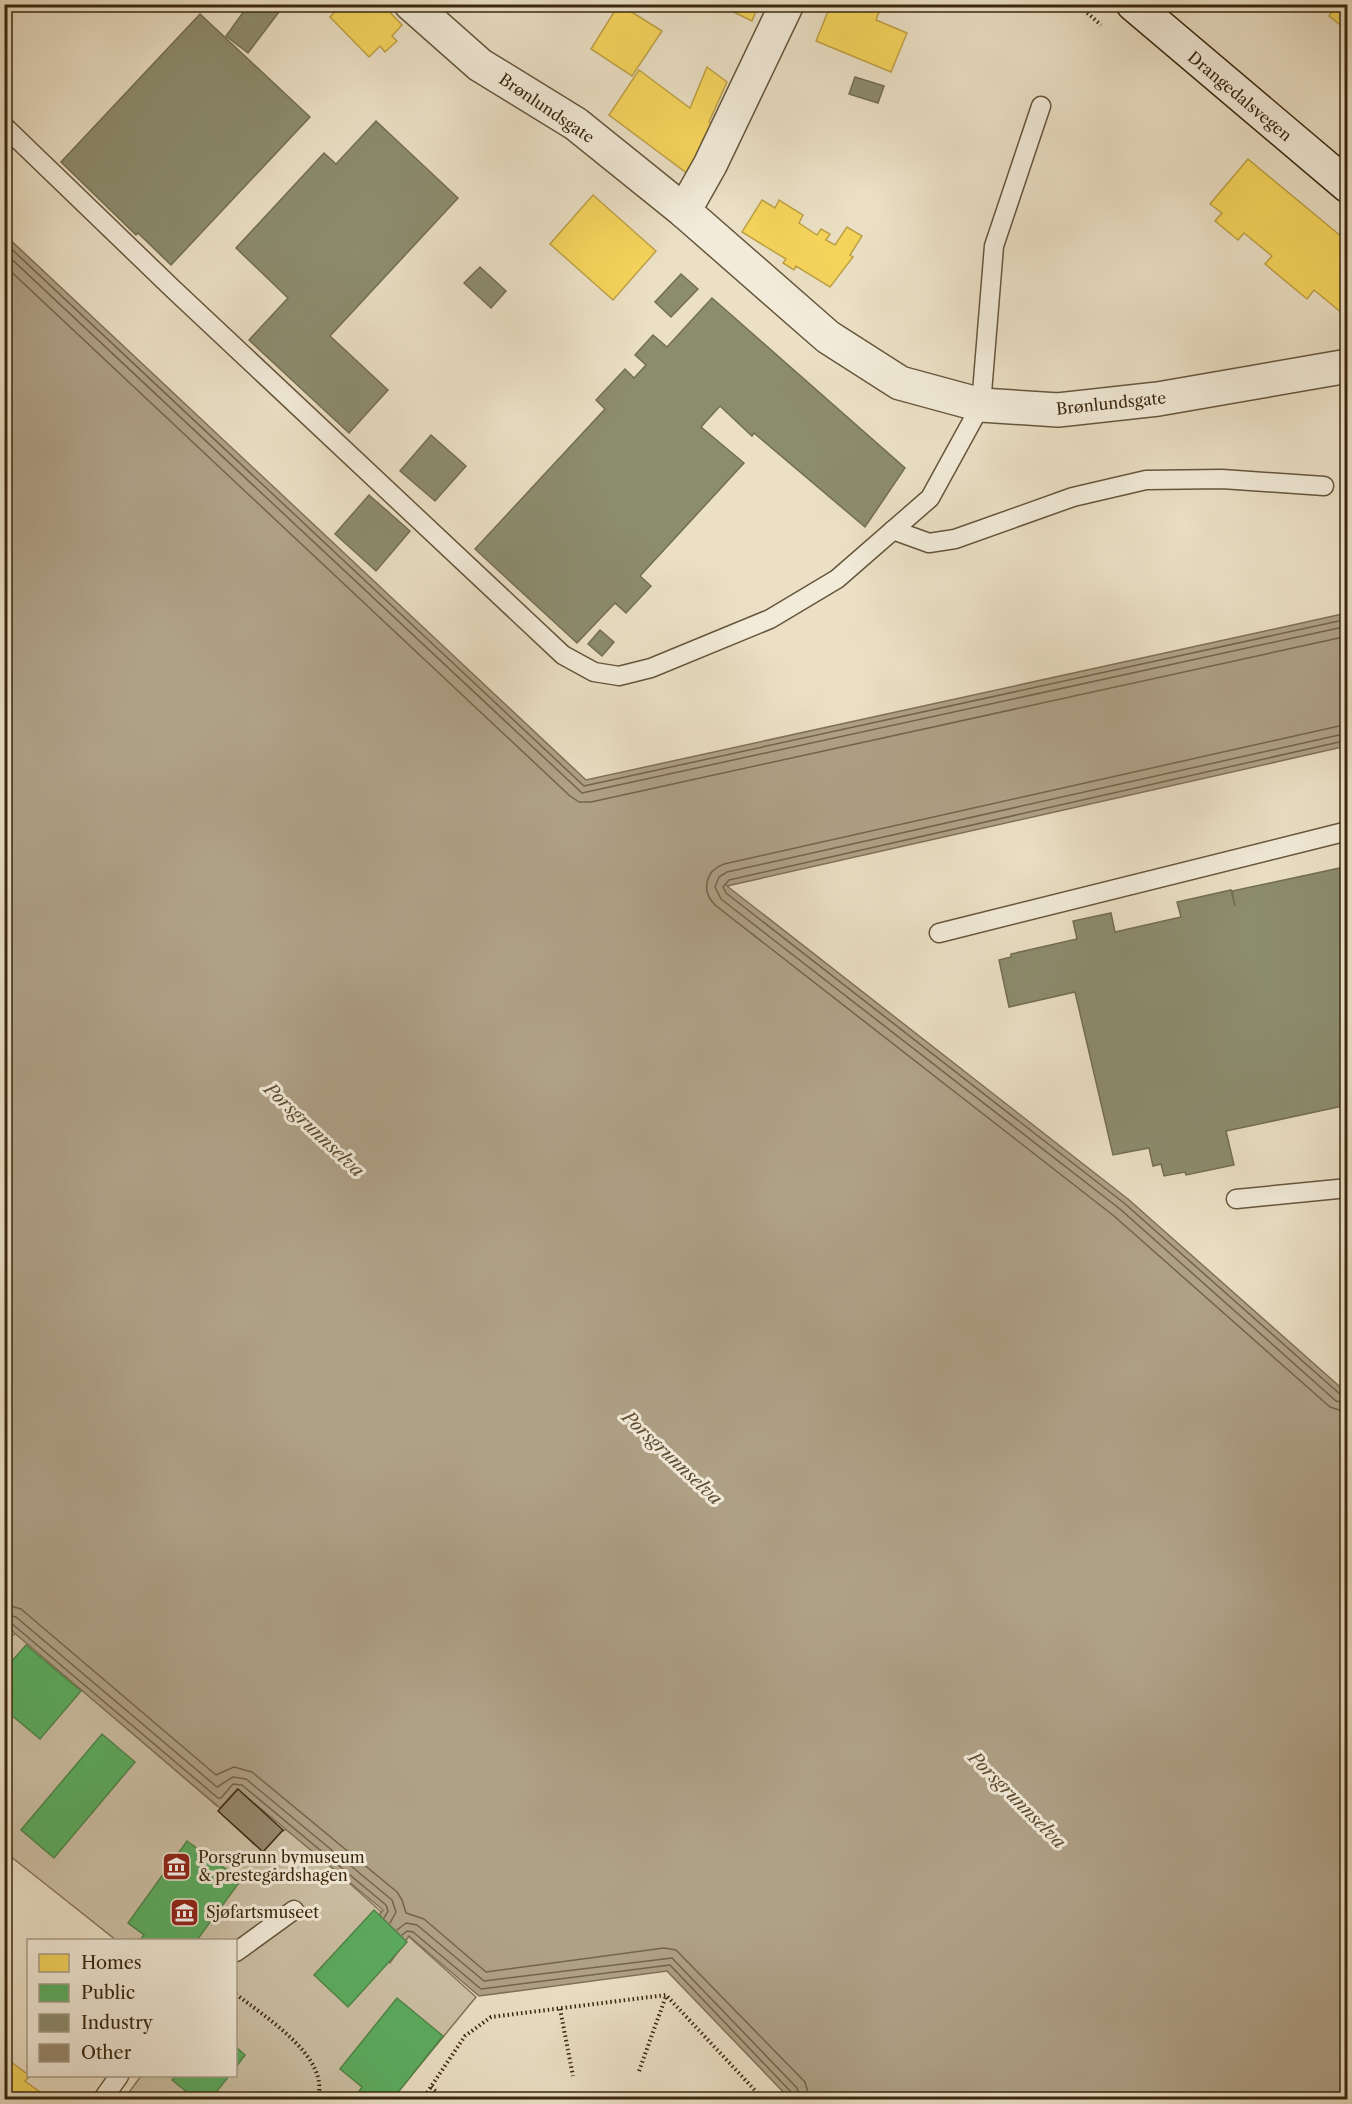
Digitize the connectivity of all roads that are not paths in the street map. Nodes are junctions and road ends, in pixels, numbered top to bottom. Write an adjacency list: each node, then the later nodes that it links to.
1 (411, 4): 7 (street, Brønlundsgate)
2 (787, 4): 7 (street)
3 (1133, 4): 6 (street, Drangedalsvegen)
4 (1041, 106): 9 (lane)
5 (4, 126): 11 (lane)
6 (1347, 186)
7 (684, 211): 9 (street, Brønlundsgate)
8 (1347, 366): 9 (street, Brønlundsgate)
9 (981, 405): 11 (lane)
10 (1324, 486): 11 (lane)
11 (893, 530)
12 (1347, 831): 13 (lane)
13 (939, 933)
14 (1347, 1188): 15 (lane)
15 (1236, 1199)
16 (294, 1910): 17 (lane)
17 (237, 1951)
18 (118, 2077): 19 (lane)
19 (102, 2100)

